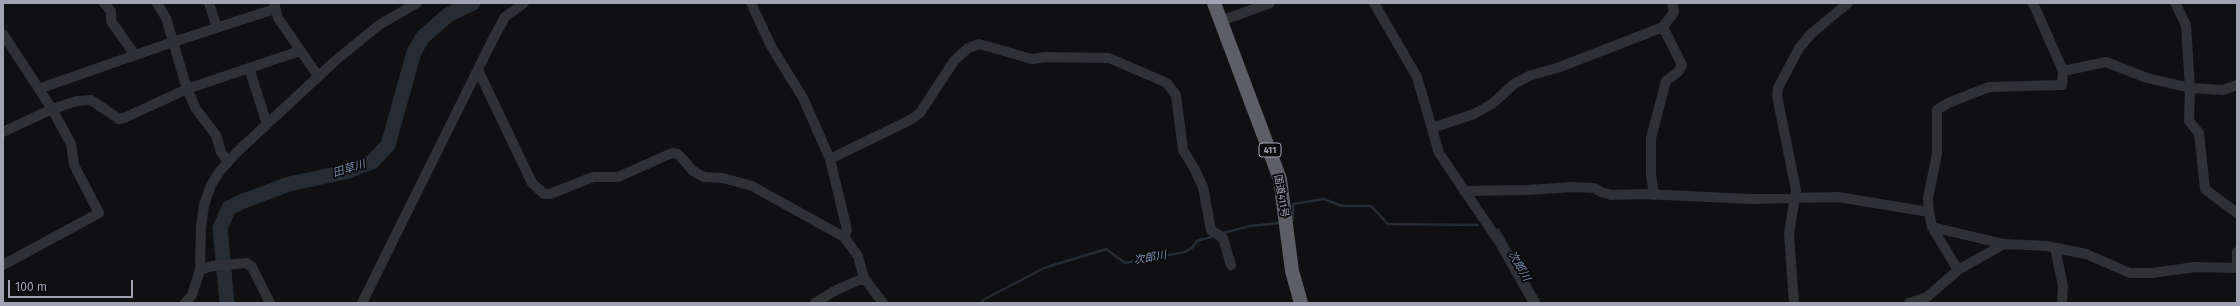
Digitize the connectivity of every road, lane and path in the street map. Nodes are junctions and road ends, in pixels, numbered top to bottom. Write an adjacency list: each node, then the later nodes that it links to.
1 (104, 3): 21 (street)
2 (157, 3): 19 (street)
3 (209, 3): 17 (street)
4 (417, 3): 25 (street)
5 (524, 3): 23 (street)
6 (751, 3): 34 (street)
7 (1214, 3): 15 (highway, 国道411号 / 411)
8 (1270, 3): 15 (street)
9 (1374, 3): 32 (street)
10 (1672, 3): 16 (street)
11 (1848, 3): 38 (street)
12 (2033, 3): 24 (street)
13 (2175, 3): 28 (street)
14 (274, 6): 17 (street); 20 (street)
15 (1221, 21): 58 (highway, 国道411号 / 411)
16 (1664, 27): 32 (street); 37 (street)
17 (217, 28): 19 (street)
18 (3, 34): 27 (street)
19 (173, 42): 21 (street); 29 (street)
20 (300, 51): 22 (street); 25 (street)
21 (135, 55): 27 (street)
22 (249, 68): 29 (street); 31 (street)
23 (478, 70): 42 (street); 55 (street)
24 (2063, 71): 28 (street); 39 (street)
25 (318, 76): 31 (street)
26 (2237, 85): 28 (street)
27 (41, 88): 30 (street)
28 (2190, 88): 40 (street)
29 (187, 89): 30 (street); 35 (street)
30 (52, 109): 33 (street); 46 (street)
31 (267, 124): 35 (street)
32 (1432, 128): 36 (street)
33 (3, 132)
34 (830, 159): 42 (street); 48 (street)
35 (228, 162): 50 (street)
36 (1464, 191): 37 (street); 59 (street)
37 (1654, 194): 38 (street)
38 (1795, 199): 39 (street); 60 (street)
39 (1929, 212): 41 (street)
40 (2237, 213)
41 (1932, 227): 43 (street); 51 (street)
42 (844, 237): 52 (street)
43 (2004, 244): 44 (street); 51 (street)
44 (2055, 248): 49 (street); 62 (street)
45 (2237, 252): 47 (street)
46 (3, 264)
47 (2237, 265)
48 (1231, 266)
49 (2237, 268)
50 (200, 270): 53 (street); 54 (street)
51 (1958, 270): 61 (street)
52 (864, 278): 56 (street); 57 (street)
53 (186, 303)
54 (270, 303)
55 (362, 303)
56 (815, 303)
57 (883, 303)
58 (1300, 303)
59 (1534, 303)
60 (1794, 303)
61 (1909, 303)
62 (2062, 303)

